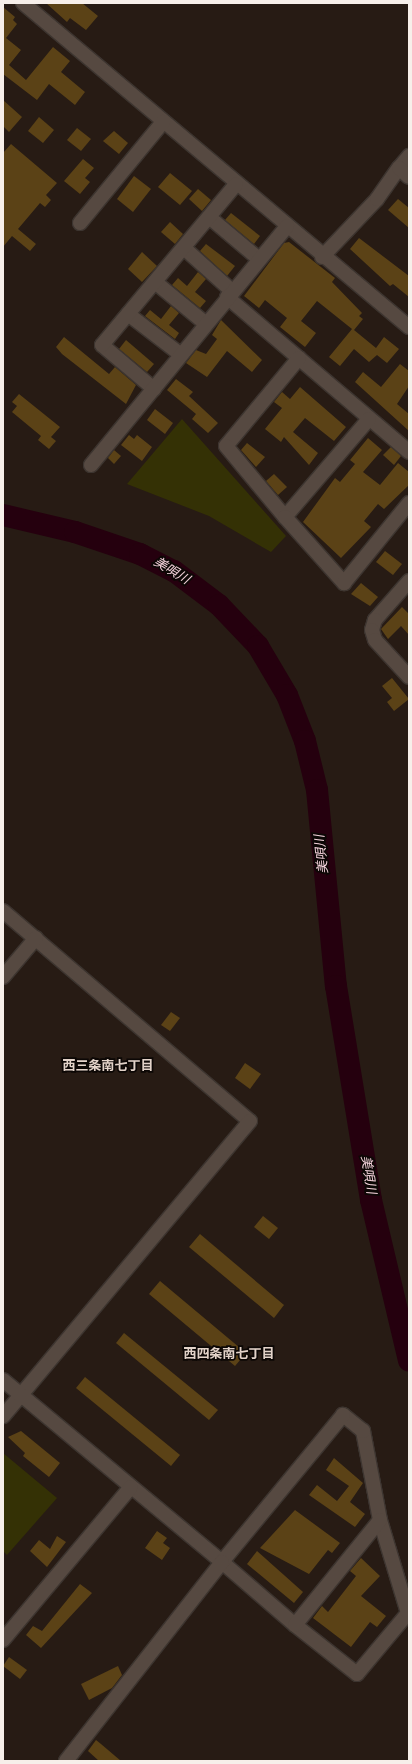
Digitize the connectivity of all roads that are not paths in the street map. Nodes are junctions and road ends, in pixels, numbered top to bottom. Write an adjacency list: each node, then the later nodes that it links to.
1 (23, 3): 2 (street)
2 (163, 122): 5 (street); 7 (street)
3 (409, 156): 4 (street)
4 (404, 172): 10 (street)
5 (236, 184): 6 (street); 8 (street)
6 (209, 218): 9 (street); 11 (street)
7 (80, 223)
8 (287, 226): 10 (street); 11 (street)
9 (184, 248): 12 (street); 13 (street)
10 (322, 257): 16 (street)
11 (259, 259): 13 (street)
12 (155, 282): 14 (street); 15 (street)
13 (230, 294): 15 (street); 18 (street)
14 (128, 314): 17 (street); 19 (street)
15 (205, 324): 17 (street)
16 (409, 327)
17 (180, 354): 19 (street)
18 (299, 358): 20 (street); 24 (street)
19 (154, 389): 22 (street)
20 (369, 419): 21 (street); 24 (street)
21 (409, 452)
22 (91, 466)
23 (409, 503): 24 (street)
24 (285, 517)
25 (409, 581): 26 (street)
26 (409, 677)
27 (3, 912): 28 (street)
28 (36, 938): 29 (street); 31 (street)
29 (3, 977)
30 (3, 1380): 31 (street)
31 (21, 1395): 32 (street); 33 (street)
32 (3, 1416)
33 (131, 1487): 35 (street); 37 (street)
34 (380, 1520): 35 (street); 36 (street); 36 (street)
35 (222, 1562): 36 (street); 38 (street)
36 (295, 1625)
37 (3, 1640)
38 (66, 1761)

